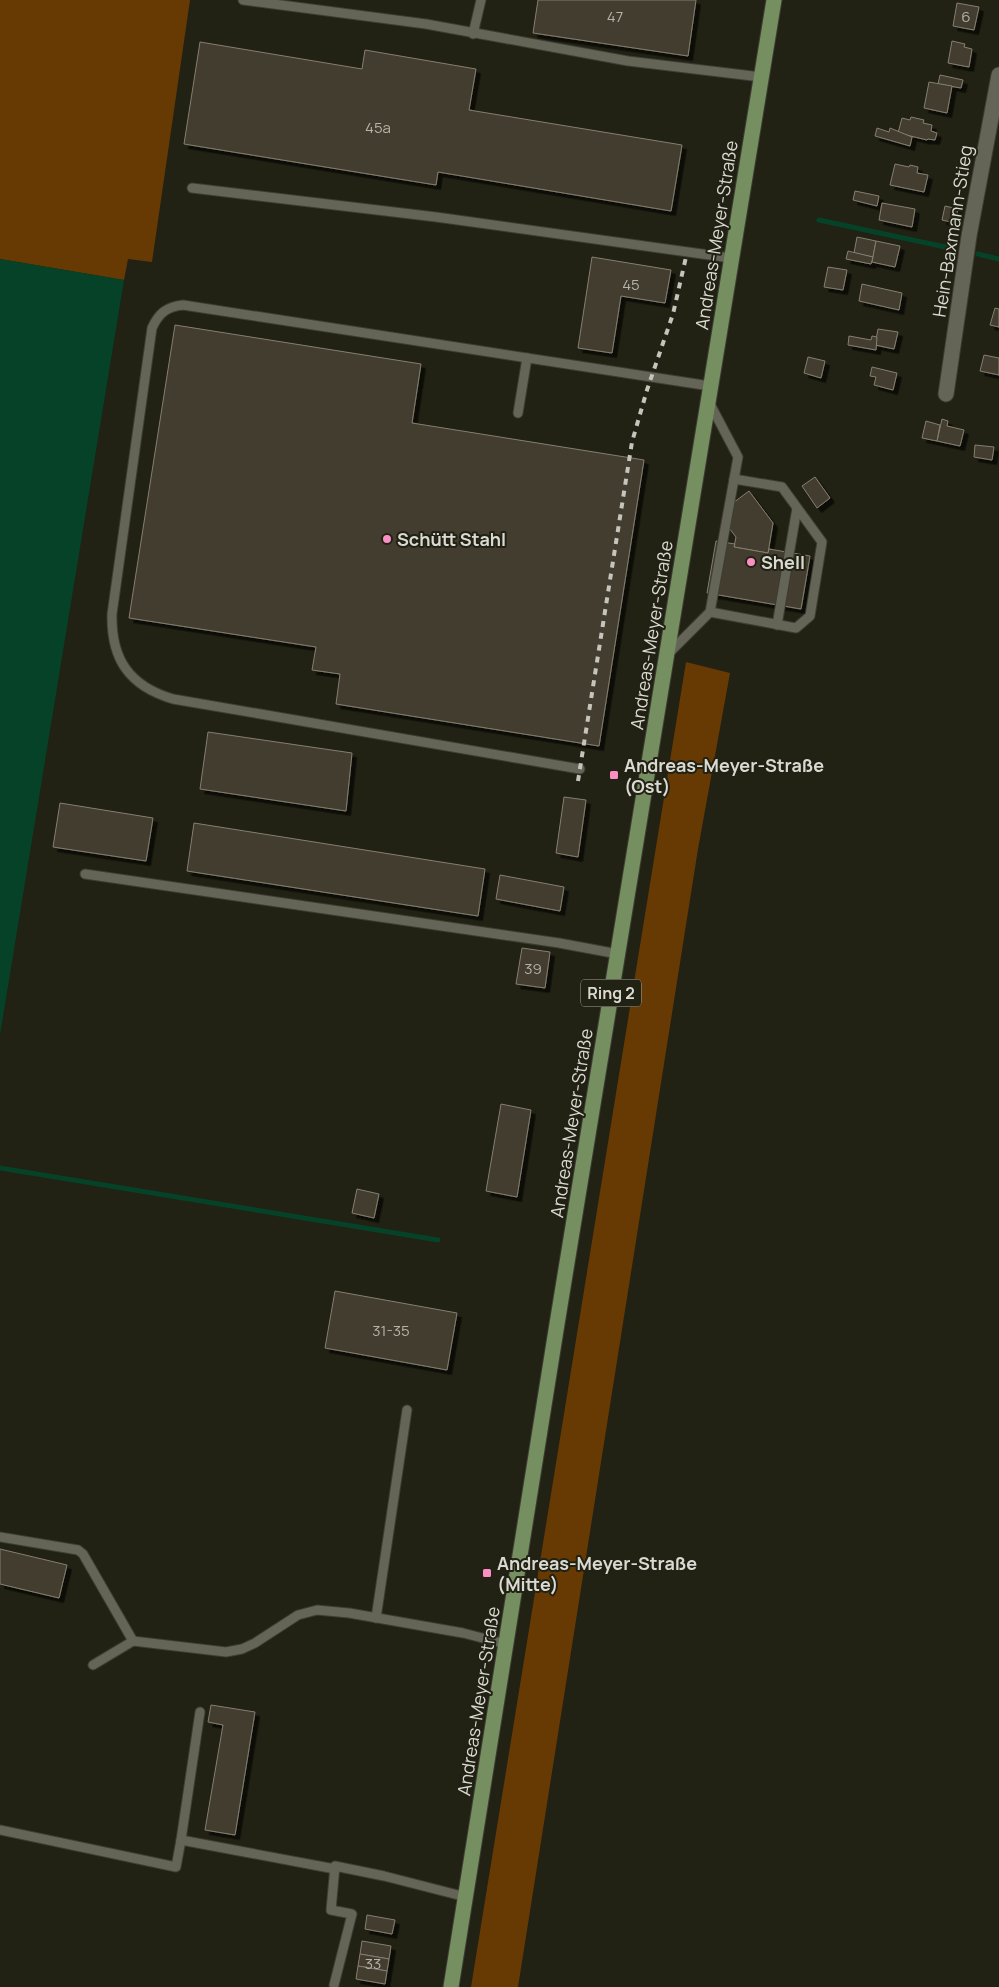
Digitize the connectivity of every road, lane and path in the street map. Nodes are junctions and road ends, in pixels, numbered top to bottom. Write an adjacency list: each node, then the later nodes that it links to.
1 (243, 0): 4 (lane)
2 (481, 0): 4 (lane)
3 (774, 0): 6 (main road, Andreas-Meyer-Straße / Ring 2)
4 (473, 34): 6 (lane)
5 (999, 75): 11 (street, Hein-Baxmann-Stieg)
6 (761, 77): 8 (main road, Andreas-Meyer-Straße / Ring 2)
7 (192, 188): 8 (lane)
8 (731, 258): 10 (main road, Andreas-Meyer-Straße / Ring 2)
9 (527, 358): 10 (lane); 12 (lane); 18 (lane)
10 (709, 394): 13 (lane); 17 (main road, Andreas-Meyer-Straße / Ring 2)
11 (946, 394)
12 (518, 413)
13 (734, 479): 14 (lane); 15 (lane)
14 (797, 508): 16 (lane); 16 (lane)
15 (710, 612): 16 (lane); 17 (lane)
16 (777, 624)
17 (668, 654): 20 (main road, Andreas-Meyer-Straße / Ring 2)
18 (580, 769)
19 (85, 874): 20 (lane)
20 (618, 954): 25 (main road, Andreas-Meyer-Straße / Ring 2)
21 (407, 1410): 23 (lane)
22 (0, 1537): 24 (lane)
23 (376, 1618): 24 (lane); 25 (lane)
24 (133, 1640): 26 (lane)
25 (506, 1644): 31 (main road, Andreas-Meyer-Straße / Ring 2)
26 (93, 1665)
27 (200, 1712): 29 (lane)
28 (0, 1830): 29 (lane)
29 (181, 1840): 30 (lane)
30 (335, 1869): 31 (lane); 32 (lane)
31 (466, 1897): 33 (main road, Andreas-Meyer-Straße / Ring 2)
32 (334, 1985)
33 (452, 1987)

